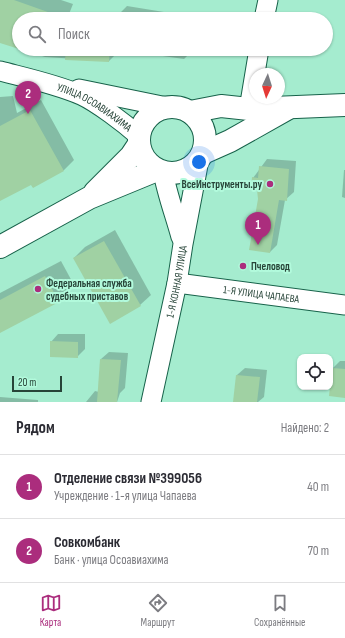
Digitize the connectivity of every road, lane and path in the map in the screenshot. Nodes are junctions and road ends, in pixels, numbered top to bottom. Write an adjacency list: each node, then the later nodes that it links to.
1 (268, 0): 2 (street)
2 (265, 12)
3 (258, 56): 9 (street)
4 (0, 72): 5 (street, УЛИЦА ОСОАВИАХИМА)
5 (39, 81): 7 (street); 11 (street, УЛИЦА ОСОАВИАХИМА)
6 (345, 105): 8 (main road)
7 (167, 107): 10 (main road); 11 (main road)
8 (291, 107): 9 (main road); 12 (main road)
9 (249, 109): 10 (main road)
10 (190, 112): 12 (main road)
11 (139, 140): 13 (main road); 14 (main road)
12 (201, 157): 13 (main road); 15 (street, 1-Я КОННАЯ УЛИЦА)
13 (160, 171): 14 (main road); 15 (street)
14 (89, 198): 16 (main road)
15 (183, 244): 17 (street, 1-Я КОННАЯ УЛИЦА)
16 (0, 247)
17 (177, 283): 18 (street, 1-Я УЛИЦА ЧАПАЕВА); 19 (street, 1-Я КОННАЯ УЛИЦА)
18 (345, 305)
19 (151, 402)

